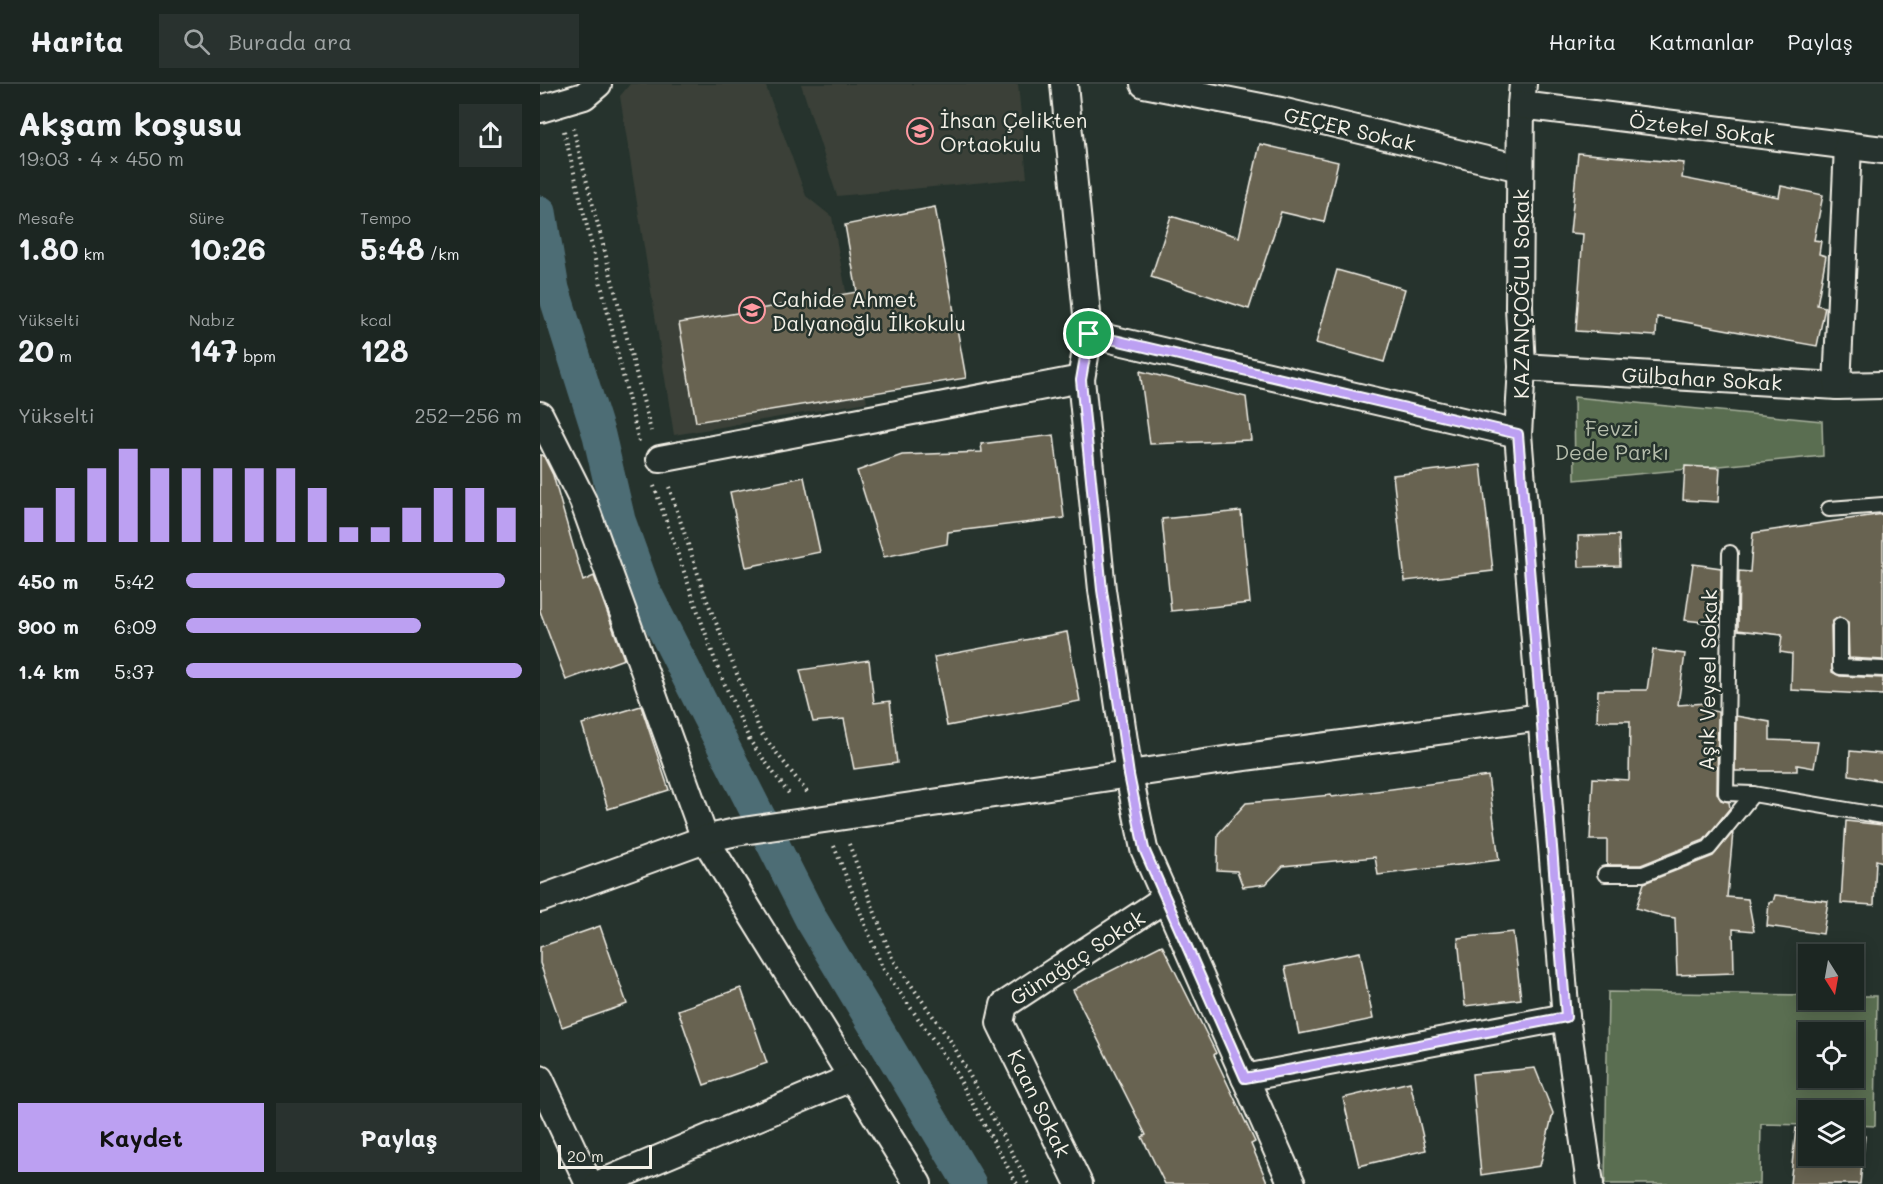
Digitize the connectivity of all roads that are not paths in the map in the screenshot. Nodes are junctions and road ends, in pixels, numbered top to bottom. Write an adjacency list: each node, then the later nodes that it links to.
1 (598, 84): 5 (street)
2 (1064, 84): 9 (street)
3 (1144, 84): 8 (street, GEÇER Sokak)
4 (1522, 94): 6 (street, Öztekel Sokak); 8 (street, KAZANÇOĞLU Sokak)
5 (550, 106)
6 (1848, 146): 7 (street, Öztekel Sokak); 13 (street)
7 (1883, 150)
8 (1520, 168): 10 (street, KAZANÇOĞLU Sokak)
9 (1089, 334): 11 (street); 15 (street)
10 (1522, 368): 13 (street, Gülbahar Sokak); 15 (street, KAZANÇOĞLU Sokak)
11 (1081, 380): 16 (street); 23 (street)
12 (1883, 385): 13 (street, Gülbahar Sokak)
13 (1837, 386)
14 (540, 415): 26 (street)
15 (1518, 434): 22 (street, KAZANÇOĞLU Sokak)
16 (650, 460)
17 (1883, 504): 18 (lane)
18 (1829, 508)
19 (1730, 553): 24 (lane, Aşık Veysel Sokak)
20 (1840, 626): 21 (lane)
21 (1883, 669)
22 (1541, 717): 23 (street); 30 (street, KAZANÇOĞLU Sokak)
23 (1129, 775): 26 (street); 29 (street)
24 (1753, 794): 25 (lane, Aşık Veysel Sokak); 27 (lane)
25 (1883, 816)
26 (705, 839): 28 (street); 32 (street)
27 (1605, 874)
28 (540, 898)
29 (1166, 898): 31 (street, Günağaç Sokak); 33 (street)
30 (1566, 1017): 33 (street); 40 (street, KAZANÇOĞLU Sokak)
31 (1000, 1023): 38 (street, Kaan Sokak)
32 (853, 1077): 36 (street); 37 (street)
33 (1245, 1078): 39 (street)
34 (540, 1079): 35 (street)
35 (589, 1184)
36 (600, 1184)
37 (918, 1184)
38 (1079, 1184)
39 (1292, 1184)
40 (1590, 1184)

